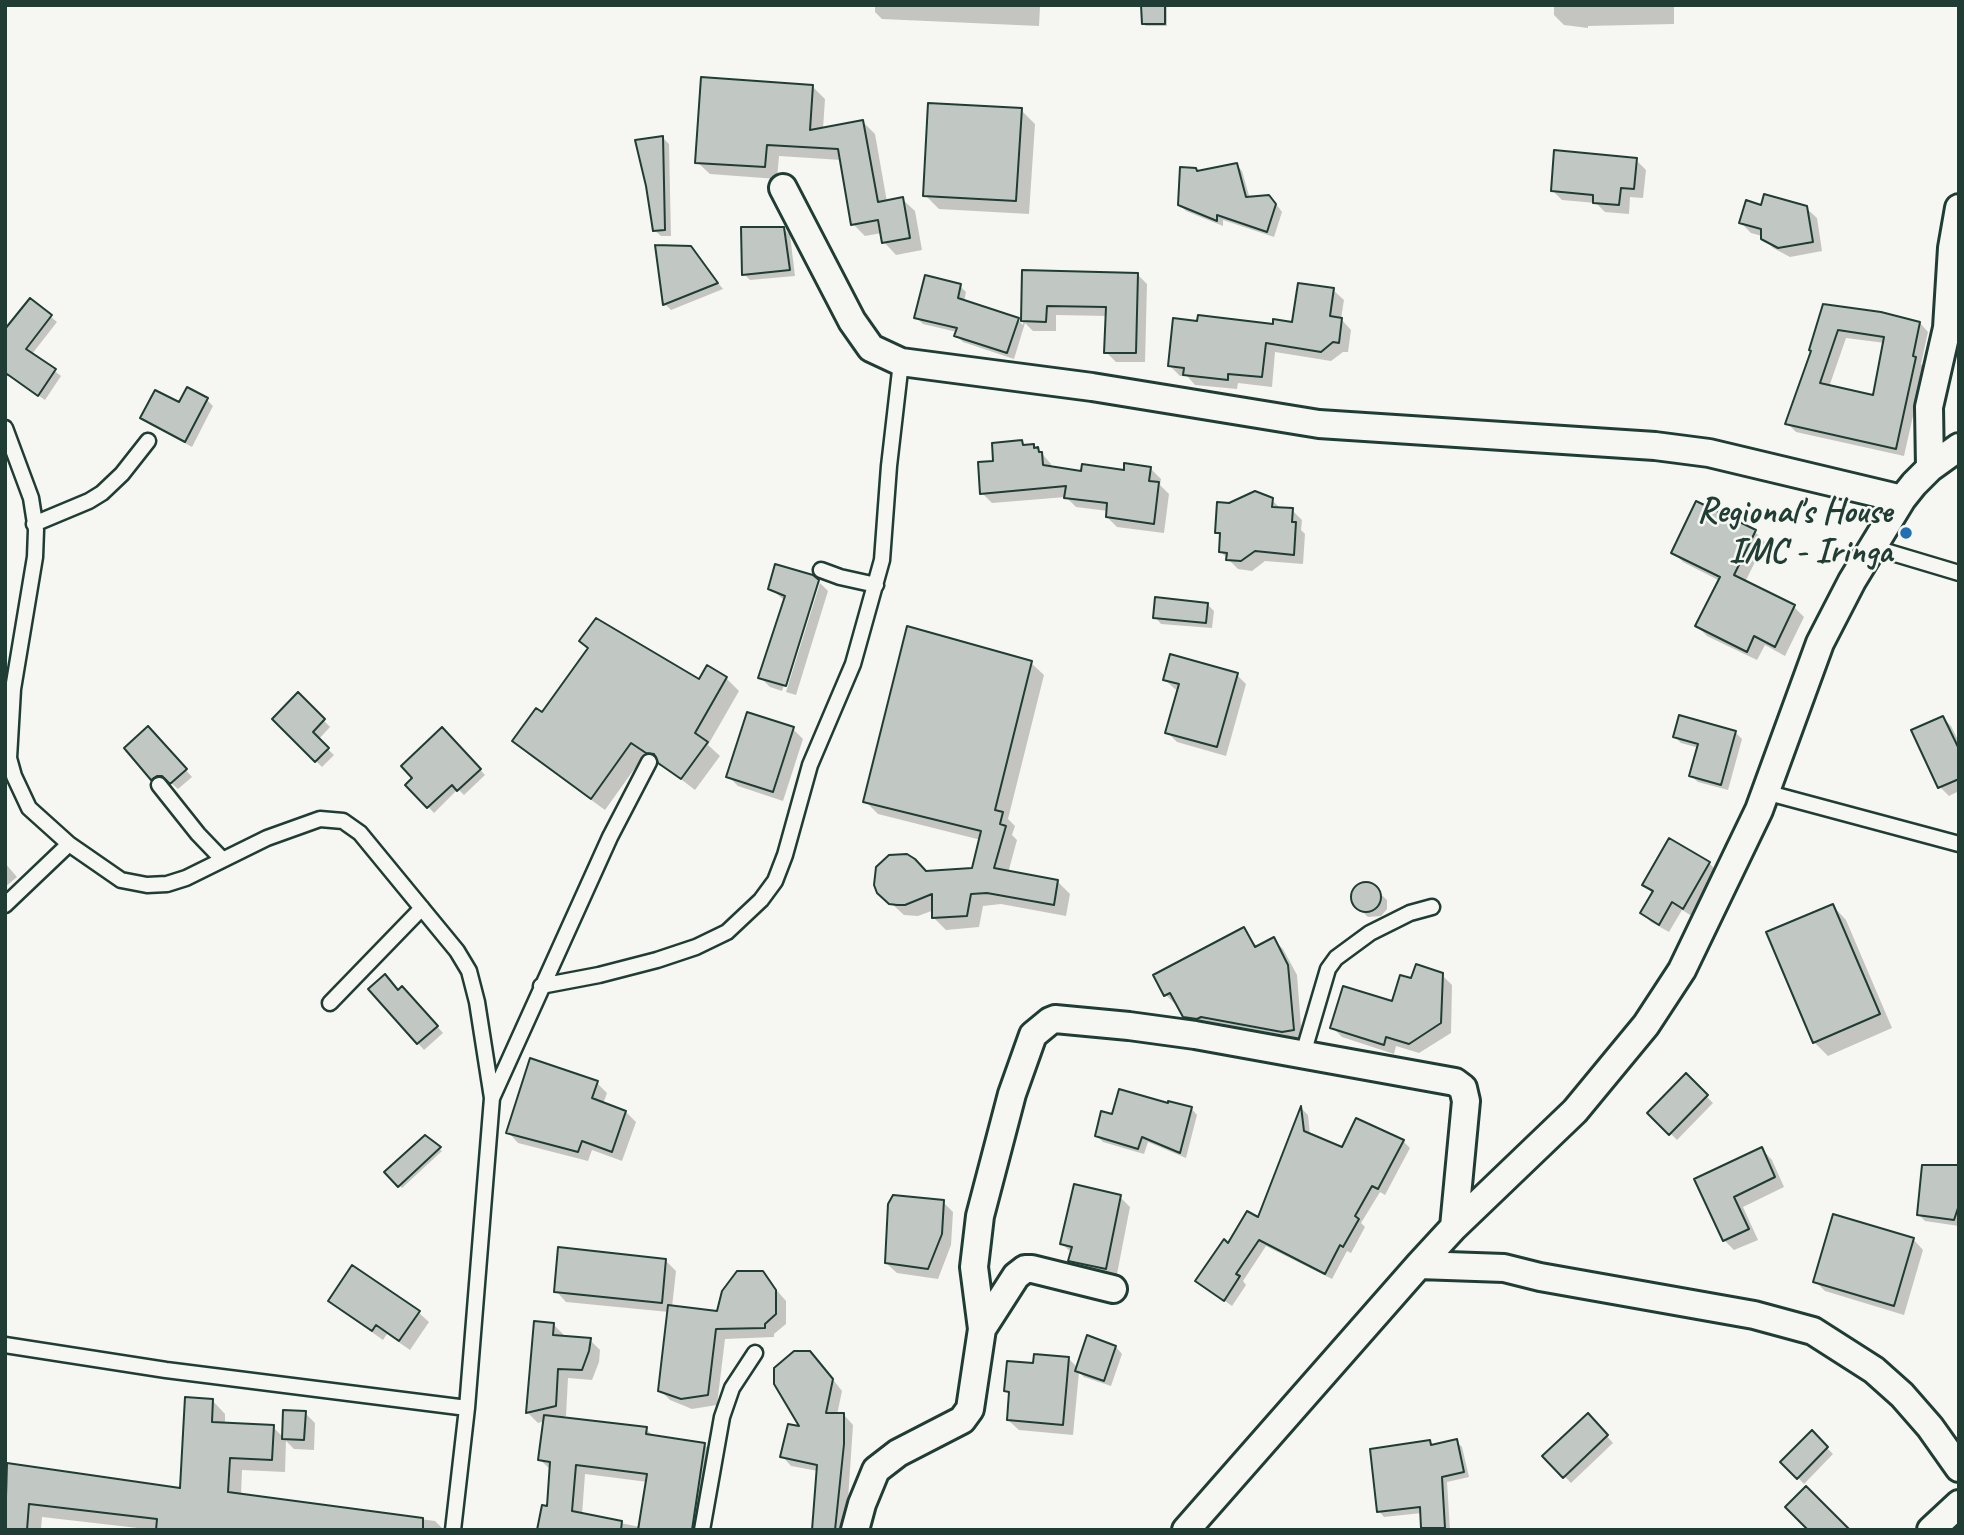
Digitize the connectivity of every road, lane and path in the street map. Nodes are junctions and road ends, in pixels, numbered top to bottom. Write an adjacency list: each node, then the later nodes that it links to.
1 (783, 188): 3 (street)
2 (1959, 208): 7 (street)
3 (901, 362): 8 (street); 13 (lane)
4 (5, 428): 9 (lane)
5 (148, 441): 9 (lane)
6 (1959, 447): 7 (street)
7 (1930, 468): 8 (street)
8 (1902, 499): 10 (street)
9 (34, 524): 17 (lane)
10 (1872, 547): 12 (lane); 16 (street)
11 (821, 570): 13 (lane)
12 (1959, 573)
13 (876, 584): 23 (lane)
14 (649, 762): 23 (lane)
15 (159, 785): 19 (lane)
16 (1765, 792): 18 (lane); 27 (street)
17 (69, 844): 19 (lane); 20 (lane)
18 (1959, 844)
19 (222, 859): 22 (lane)
20 (5, 905)
21 (1432, 907): 25 (lane)
22 (422, 908): 24 (lane); 26 (lane)
23 (541, 986): 26 (lane)
24 (330, 1003)
25 (1303, 1054): 27 (street); 30 (street)
26 (492, 1098): 33 (lane)
27 (1454, 1227): 28 (street)
28 (1419, 1265): 34 (street); 39 (street)
29 (1112, 1289): 30 (street)
30 (982, 1329): 38 (street)
31 (5, 1345): 33 (lane)
32 (755, 1353): 37 (lane)
33 (467, 1408): 36 (lane)
34 (1959, 1468)
35 (1959, 1504): 40 (street)
36 (453, 1530)
37 (702, 1530)
38 (855, 1530)
39 (1185, 1530)
40 (1931, 1530)

